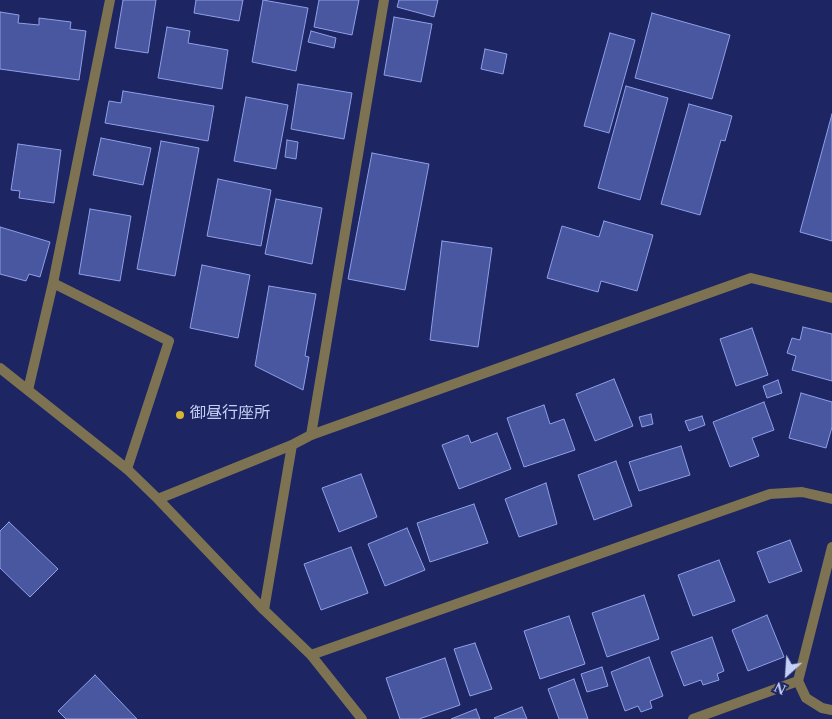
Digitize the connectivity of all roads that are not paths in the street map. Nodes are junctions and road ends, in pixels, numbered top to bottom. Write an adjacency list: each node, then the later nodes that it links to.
1 (110, 0): 3 (street)
2 (384, 0): 7 (street)
3 (54, 283): 6 (street); 9 (street)
4 (832, 298): 7 (street)
5 (0, 368): 6 (street)
6 (28, 390): 9 (street)
7 (311, 435): 8 (street)
8 (292, 446): 10 (street); 13 (street)
9 (127, 469): 10 (street)
10 (158, 498): 13 (street)
11 (832, 499): 14 (street)
12 (832, 547): 15 (street)
13 (264, 610): 14 (street)
14 (311, 655): 17 (street)
15 (798, 681): 16 (street); 18 (street)
16 (832, 710)
17 (362, 719)
18 (693, 719)

